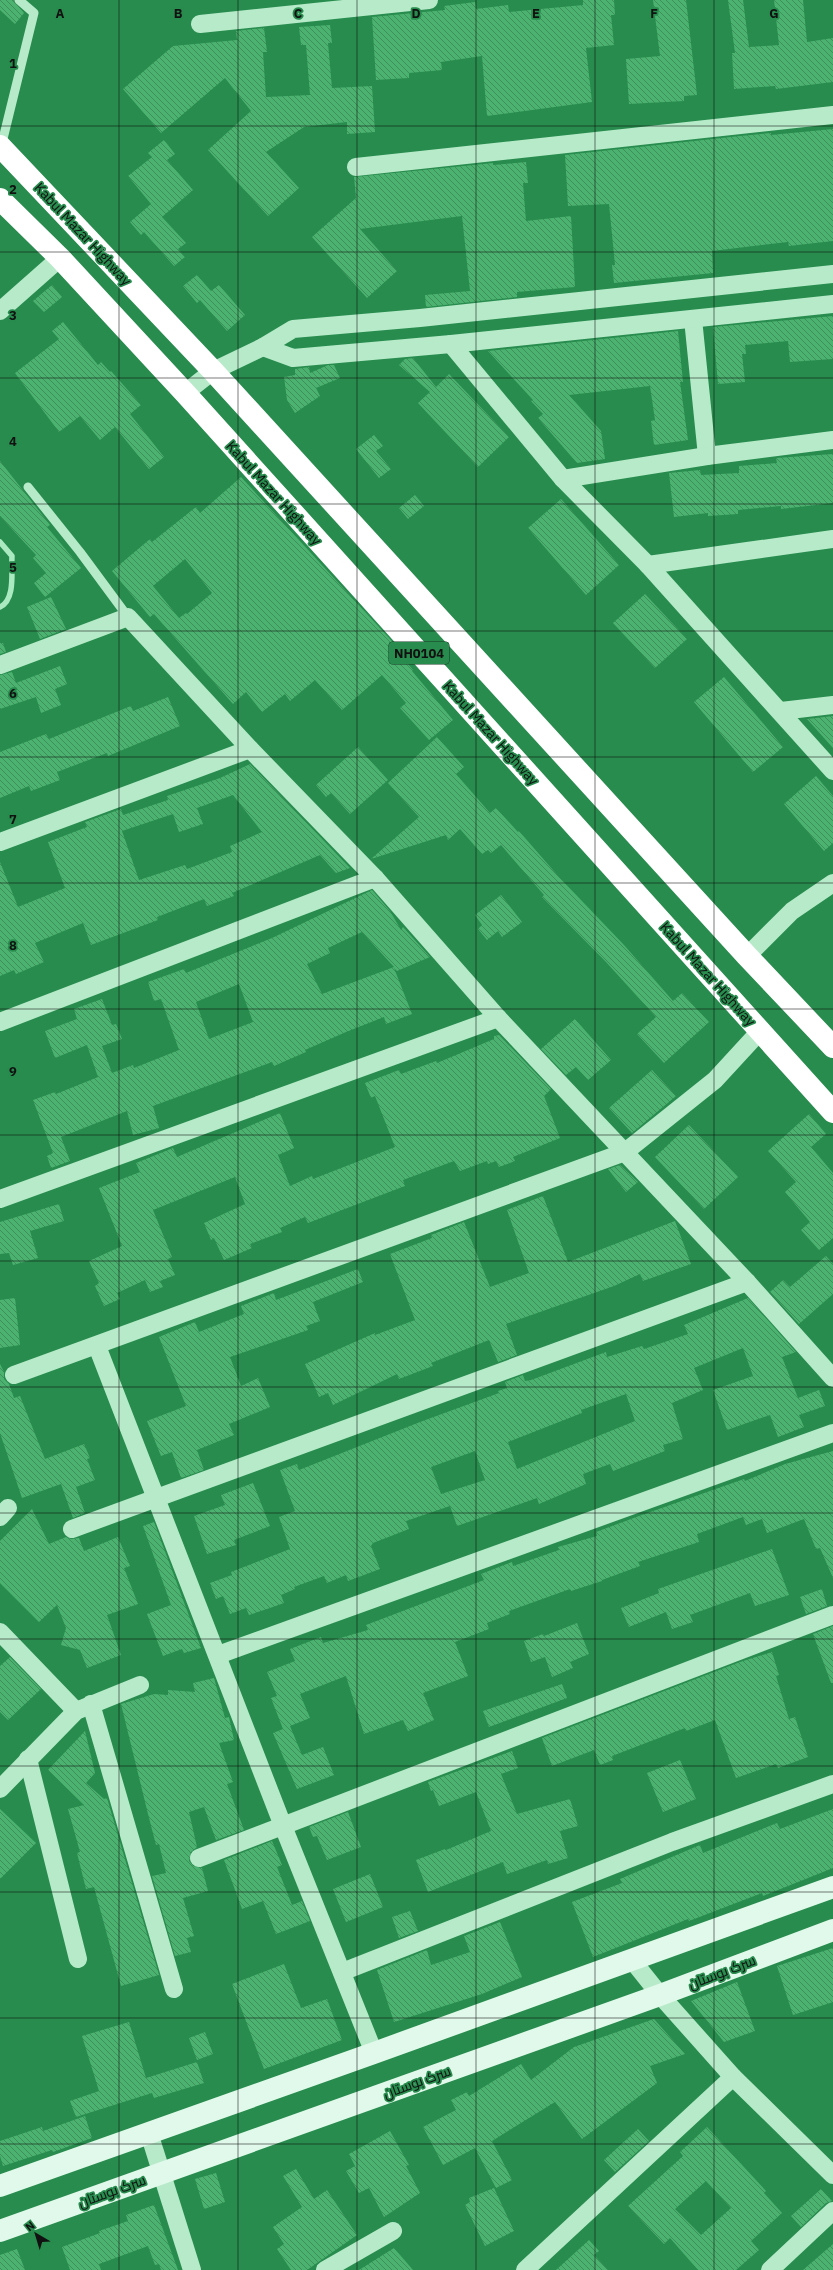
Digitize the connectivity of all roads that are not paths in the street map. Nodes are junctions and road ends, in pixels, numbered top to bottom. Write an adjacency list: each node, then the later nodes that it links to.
1 (19, 0): 6 (lane)
2 (424, 0): 3 (street); 4 (street)
3 (429, 0)
4 (200, 24)
5 (833, 115): 7 (street)
6 (0, 147): 18 (highway, Kabul Mazar Highway / NH0104)
7 (356, 167)
8 (0, 199): 9 (highway, Kabul Mazar Highway / NH0104)
9 (60, 258): 12 (street); 19 (highway, Kabul Mazar Highway / NH0104)
10 (833, 274): 13 (street)
11 (833, 304): 14 (street)
12 (0, 311)
13 (420, 318): 16 (street); 17 (street)
14 (693, 318): 15 (street); 21 (street)
15 (451, 344): 17 (street); 22 (street)
16 (263, 347): 17 (street); 18 (street)
17 (423, 347)
18 (212, 371): 19 (street); 35 (highway, Kabul Mazar Highway / NH0104)
19 (185, 393): 38 (highway, Kabul Mazar Highway / NH0104)
20 (833, 440): 21 (street)
21 (706, 456): 22 (street)
22 (563, 479): 25 (street)
23 (28, 487): 26 (lane)
24 (833, 538): 25 (street)
25 (648, 565): 29 (street)
26 (128, 617): 27 (street); 30 (street)
27 (0, 666)
28 (833, 705): 29 (street)
29 (781, 711): 31 (street)
30 (250, 749): 32 (street); 33 (street)
31 (833, 771)
32 (0, 842)
33 (375, 878): 36 (street); 37 (street)
34 (833, 883): 35 (street)
35 (747, 956): 39 (highway, Kabul Mazar Highway / NH0104)
36 (498, 1018): 41 (street); 42 (street)
37 (0, 1022)
38 (760, 1031): 40 (highway, Kabul Mazar Highway / NH0104); 41 (street)
39 (833, 1047)
40 (833, 1112)
41 (625, 1152): 43 (street); 44 (street)
42 (0, 1199)
43 (747, 1282): 46 (street); 48 (street)
44 (97, 1346): 45 (street); 48 (street)
45 (14, 1375)
46 (833, 1378)
47 (833, 1433): 52 (street)
48 (156, 1498): 49 (street); 52 (street)
49 (72, 1529)
50 (833, 1615): 58 (street)
51 (0, 1632): 54 (street)
52 (218, 1655): 58 (street)
53 (140, 1685): 54 (street)
54 (83, 1707): 55 (street); 65 (street)
55 (28, 1758): 57 (street); 62 (street)
56 (833, 1784): 64 (street)
57 (0, 1789)
58 (283, 1826): 59 (street); 64 (street)
59 (199, 1858)
60 (833, 1887): 63 (street)
61 (833, 1930): 66 (street, سرک بوستان)
62 (78, 1959)
63 (632, 1960): 66 (street); 67 (street)
64 (342, 1972): 67 (street)
65 (174, 1990)
66 (660, 1995): 68 (street); 70 (street, سرک بوستان)
67 (374, 2053): 69 (street)
68 (733, 2077): 71 (street); 78 (street)
69 (149, 2133): 70 (street); 72 (street)
70 (162, 2172): 74 (street, سرک بوستان); 76 (street)
71 (833, 2175)
72 (0, 2186)
73 (833, 2211): 79 (street)
74 (0, 2231)
75 (392, 2231): 77 (street)
76 (192, 2270)
77 (325, 2270)
78 (525, 2270)
79 (770, 2270)

